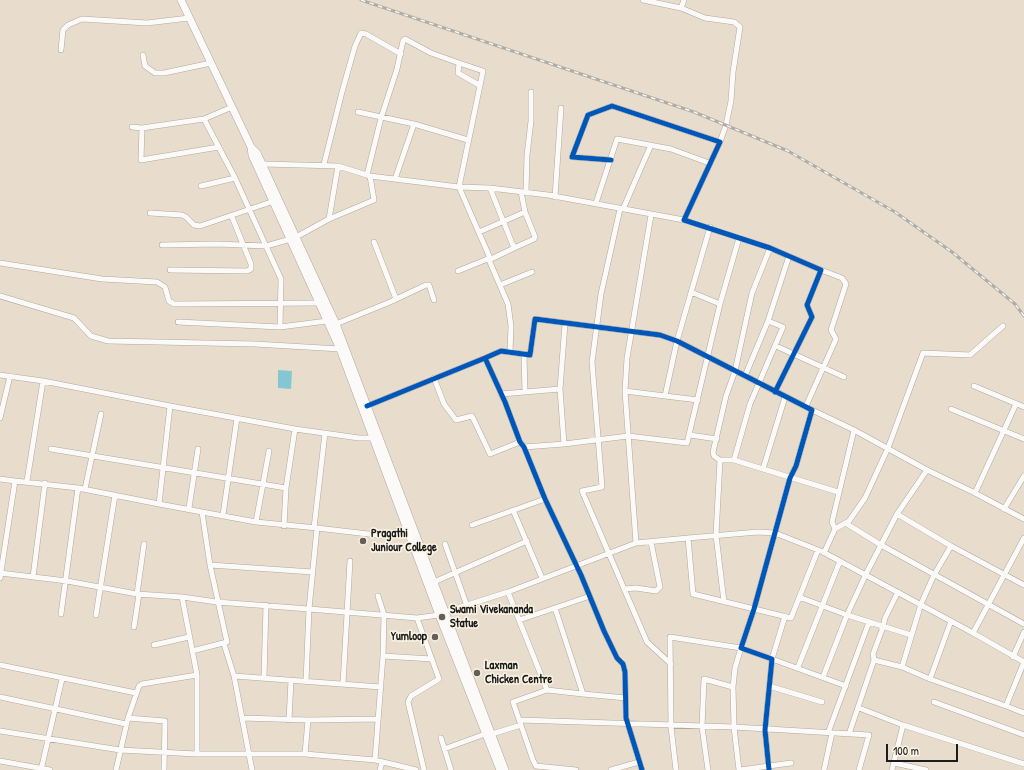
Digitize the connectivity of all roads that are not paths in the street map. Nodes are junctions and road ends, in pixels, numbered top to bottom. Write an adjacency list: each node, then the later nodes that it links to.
1 (181, 0): 5 (main road)
2 (643, 0): 4 (street)
3 (684, 0): 4 (street)
4 (681, 8): 22 (street)
5 (190, 18): 6 (street); 9 (main road)
6 (61, 50)
7 (401, 54): 10 (street); 16 (street); 29 (street)
8 (142, 55): 9 (street)
9 (211, 62): 13 (main road)
10 (459, 63): 11 (street); 11 (street)
11 (479, 84): 21 (street)
12 (531, 92): 37 (street)
13 (232, 107): 17 (street); 25 (main road)
14 (560, 108): 38 (street)
15 (358, 112): 16 (street)
16 (381, 118): 18 (street); 31 (street)
17 (204, 119): 20 (street); 24 (street)
18 (414, 124): 21 (street); 33 (street)
19 (132, 128): 20 (street)
20 (142, 128): 24 (street)
21 (468, 140): 35 (street)
22 (720, 142): 26 (street); 27 (street)
23 (650, 145): 26 (street); 27 (street); 41 (street)
24 (219, 147): 32 (street)
25 (251, 147): 28 (main road); 39 (main road)
26 (610, 160): 40 (street)
27 (709, 163): 48 (street)
28 (263, 164): 29 (street); 52 (main road)
29 (324, 164): 30 (street)
30 (338, 166): 31 (street); 47 (street)
31 (369, 175): 33 (street); 47 (street)
32 (234, 178): 34 (street); 42 (street)
33 (395, 179): 35 (street)
34 (201, 186)
35 (459, 187): 36 (street); 51 (street)
36 (490, 188): 37 (street); 49 (street)
37 (523, 192): 38 (street); 43 (street)
38 (555, 197): 40 (street)
39 (274, 201): 42 (street); 52 (main road)
40 (596, 203): 41 (street)
41 (621, 209): 45 (street); 81 (street)
42 (249, 210): 46 (street); 57 (street)
43 (525, 212): 49 (street); 58 (street)
44 (150, 213): 46 (street)
45 (651, 215): 48 (street); 82 (street)
46 (232, 216): 56 (street)
47 (330, 219): 52 (street)
48 (684, 220): 50 (street)
49 (503, 222): 51 (street); 58 (street)
50 (710, 227): 53 (street); 67 (street)
51 (479, 232): 64 (street)
52 (294, 238): 57 (street); 71 (main road); 77 (main road)
53 (739, 238): 59 (street); 73 (street)
54 (374, 242): 69 (street)
55 (162, 245): 56 (street)
56 (244, 245): 57 (street); 62 (street)
57 (266, 246): 72 (street)
58 (514, 248): 66 (street)
59 (770, 248): 60 (street); 92 (street)
60 (789, 256): 63 (street); 75 (street)
61 (0, 263): 72 (street)
62 (170, 270)
63 (821, 270): 87 (street); 91 (street)
64 (458, 271)
65 (532, 272): 66 (street)
66 (500, 285): 86 (street)
67 (691, 292): 73 (street); 83 (street)
68 (0, 296): 85 (street)
69 (396, 299): 70 (street); 77 (street)
70 (434, 300)
71 (319, 302): 72 (street); 74 (main road)
72 (281, 303): 80 (street)
73 (720, 304): 89 (street)
74 (328, 321): 80 (street); 85 (main road)
75 (768, 321): 84 (street); 95 (street)
76 (178, 322): 80 (street)
77 (336, 324): 111 (main road)
78 (565, 324): 81 (street); 88 (street); 101 (street)
79 (1003, 326): 131 (street)
80 (280, 327)
81 (597, 327): 82 (street); 127 (street)
82 (631, 332): 83 (street); 102 (street)
83 (677, 341): 89 (street); 106 (street)
84 (776, 346): 87 (street); 99 (street)
85 (340, 349): 125 (main road)
86 (510, 352): 88 (street); 90 (street)
87 (794, 354): 91 (street); 104 (street)
88 (524, 355): 103 (street)
89 (707, 355): 92 (street); 108 (street)
90 (485, 358): 97 (street); 105 (street)
91 (824, 368): 96 (street); 112 (street)
92 (735, 371): 95 (street); 126 (street)
93 (0, 374): 94 (street)
94 (10, 376): 98 (street); 117 (street)
95 (745, 376): 99 (street)
96 (844, 377)
97 (434, 378): 111 (street); 129 (street)
98 (43, 381): 110 (street); 148 (street)
99 (759, 382): 104 (street); 138 (street)
100 (974, 386): 109 (street)
101 (560, 389): 103 (street); 130 (street)
102 (625, 391): 106 (street); 124 (street)
103 (525, 392): 105 (street)
104 (775, 392): 107 (street)
105 (501, 394): 129 (street)
106 (665, 396): 108 (street)
107 (785, 397): 112 (street); 140 (street)
108 (698, 400): 123 (street)
109 (1016, 404): 113 (street); 121 (street)
110 (170, 406): 118 (street); 139 (street)
111 (367, 406): 200 (main road)
112 (806, 406): 115 (street)
113 (1024, 407)
114 (951, 409): 121 (street)
115 (812, 410): 120 (street); 145 (street)
116 (101, 414): 136 (street)
117 (0, 418)
118 (237, 418): 119 (street); 144 (street)
119 (295, 429): 122 (street); 152 (street)
120 (854, 430): 131 (street); 154 (street)
121 (1005, 430): 128 (street); 155 (street)
122 (325, 433): 125 (street); 171 (street)
123 (690, 435): 124 (street); 126 (street)
124 (628, 436): 127 (street); 179 (street)
125 (372, 438): 170 (main road)
126 (717, 438): 137 (street)
127 (598, 439): 130 (street); 186 (street)
128 (1024, 439)
129 (520, 442): 132 (street)
130 (564, 444): 132 (street)
131 (884, 446): 141 (street); 167 (street)
132 (524, 447): 157 (street)
133 (51, 448): 136 (street)
134 (198, 450): 142 (street)
135 (269, 451): 150 (street)
136 (91, 456): 139 (street); 153 (street)
137 (720, 460): 138 (street); 174 (street)
138 (734, 460): 140 (street)
139 (163, 467): 142 (street); 158 (street)
140 (763, 469): 145 (street)
141 (927, 470): 155 (street); 163 (street)
142 (194, 472): 144 (street); 159 (street)
143 (1024, 476): 160 (street)
144 (227, 477): 150 (street); 164 (street)
145 (790, 478): 154 (street); 173 (street)
146 (0, 479): 147 (street)
147 (15, 481): 148 (street); 192 (street)
148 (27, 482): 149 (street)
149 (45, 483): 151 (street); 197 (street)
150 (264, 484): 152 (street); 166 (street)
151 (78, 488): 153 (street); 199 (street)
152 (286, 488): 169 (street)
153 (85, 489): 156 (street)
154 (838, 492): 172 (street)
155 (975, 493): 160 (street)
156 (116, 495): 158 (street); 202 (street)
157 (545, 498): 161 (street); 190 (street)
158 (159, 504): 159 (street)
159 (189, 508): 162 (street)
160 (1004, 509): 165 (street)
161 (513, 510): 168 (street); 177 (street)
162 (202, 512): 164 (street); 189 (street)
163 (898, 514): 182 (street); 183 (street)
164 (223, 516): 166 (street)
165 (1024, 519)
166 (256, 522): 169 (street)
167 (847, 524): 172 (street); 182 (street)
168 (472, 525)
169 (284, 526): 171 (street)
170 (407, 527): 171 (street); 222 (main road)
171 (316, 528): 191 (street)
172 (834, 528): 185 (street)
173 (775, 534): 174 (street); 185 (street); 220 (street)
174 (716, 535): 175 (street); 212 (street)
175 (688, 538): 178 (street); 212 (street)
176 (1024, 538): 184 (street)
177 (528, 541): 193 (street); 198 (street)
178 (651, 542): 179 (street); 203 (street)
179 (636, 543): 186 (street)
180 (144, 544): 206 (street)
181 (445, 544): 193 (street)
182 (881, 545): 194 (street); 196 (street)
183 (951, 546): 195 (street); 196 (street)
184 (1022, 548): 195 (street)
185 (821, 551): 188 (street); 210 (street)
186 (609, 553): 190 (street); 203 (street)
187 (350, 561): 221 (street)
188 (840, 561): 194 (street); 217 (street)
189 (210, 565): 191 (street); 211 (street)
190 (577, 565): 198 (street); 208 (street)
191 (313, 572): 219 (street)
192 (0, 574): 197 (street)
193 (456, 574): 200 (street); 216 (street)
194 (866, 574): 205 (street); 226 (street)
195 (1005, 574): 201 (street); 214 (street)
196 (934, 575): 213 (street); 214 (street)
197 (33, 577): 199 (street)
198 (542, 578): 204 (street)
199 (67, 581): 202 (street); 223 (street)
200 (434, 582): 222 (main road)
201 (1024, 585)
202 (101, 587): 206 (street); 224 (street)
203 (625, 589): 249 (street)
204 (508, 592): 216 (street); 229 (street)
205 (898, 592): 213 (street); 234 (street)
206 (138, 594): 209 (street); 233 (street)
207 (378, 596): 225 (street)
208 (590, 596): 218 (street); 270 (street)
209 (182, 597): 211 (street); 238 (street)
210 (799, 597): 217 (street); 227 (street)
211 (217, 602): 215 (street); 239 (street)
212 (724, 602): 220 (street)
213 (921, 604): 230 (street); 237 (street)
214 (989, 604): 232 (street); 236 (street)
215 (266, 606): 219 (street); 256 (street)
216 (467, 606): 222 (street)
217 (822, 607): 226 (street); 251 (street)
218 (555, 608): 229 (street); 268 (street)
219 (309, 609): 221 (street); 260 (street)
220 (754, 609): 227 (street); 241 (street)
221 (348, 612): 225 (street); 261 (street)
222 (442, 613): 228 (street); 291 (main road)
223 (62, 614)
224 (96, 614)
225 (384, 615): 228 (street); 243 (street)
226 (847, 615): 231 (street); 255 (street)
227 (785, 616): 246 (street)
228 (417, 618): 245 (street)
229 (519, 620): 266 (street)
230 (951, 621): 236 (street); 257 (street)
231 (869, 622): 234 (street); 263 (street)
232 (1024, 624)
233 (134, 627)
234 (883, 627): 237 (street); 247 (street)
235 (1024, 632): 244 (street)
236 (973, 633): 244 (street)
237 (911, 635): 252 (street)
238 (189, 638): 240 (street); 242 (street)
239 (224, 644): 242 (street); 254 (street)
240 (154, 645)
241 (741, 648): 246 (street); 249 (street); 265 (street)
242 (192, 651): 253 (street)
243 (383, 656): 245 (street); 264 (street)
244 (1013, 656): 248 (street)
245 (432, 659): 317 (street)
246 (772, 659): 251 (street); 262 (street)
247 (874, 660): 252 (street); 274 (street)
248 (1024, 662): 273 (street)
249 (671, 664): 285 (street)
250 (0, 665): 258 (street)
251 (798, 667): 255 (street)
252 (902, 667): 257 (street)
253 (197, 675): 267 (street); 299 (street)
254 (234, 676): 256 (street); 277 (street)
255 (823, 677): 263 (street)
256 (264, 678): 259 (street)
257 (930, 678): 273 (street)
258 (62, 679): 267 (street); 275 (street)
259 (291, 680): 260 (street); 279 (street)
260 (306, 681): 261 (street)
261 (343, 684): 264 (street)
262 (769, 686): 271 (street); 289 (street)
263 (846, 686): 290 (street)
264 (381, 687): 278 (street)
265 (733, 687): 286 (street); 287 (street)
266 (547, 690): 268 (street); 282 (street)
267 (136, 693): 281 (street)
268 (583, 694): 270 (street)
269 (0, 697): 275 (street)
270 (626, 698): 283 (street)
271 (822, 702)
272 (934, 702): 293 (street)
273 (1006, 706): 276 (street)
274 (859, 708): 284 (street); 292 (street)
275 (55, 709): 281 (street); 294 (street)
276 (1024, 713)
277 (242, 718): 279 (street); 300 (street)
278 (378, 719): 280 (street); 302 (street)
279 (289, 720): 280 (street)
280 (308, 720): 301 (street)
281 (127, 721): 297 (street); 298 (street)
282 (520, 722): 283 (street); 291 (street); 320 (street)
283 (627, 725): 285 (street); 305 (street)
284 (903, 725): 306 (street); 308 (street)
285 (671, 727): 286 (street); 323 (street)
286 (702, 727): 287 (street); 324 (street)
287 (734, 727): 289 (street); 325 (street)
288 (0, 730): 294 (street)
289 (764, 730): 290 (street); 309 (street)
290 (830, 733): 292 (street); 326 (street)
291 (488, 734): 296 (street); 319 (main road)
292 (849, 734): 327 (street)
293 (1024, 735)
294 (48, 738): 297 (street); 310 (street)
295 (441, 738): 296 (street)
296 (444, 749): 318 (street)
297 (120, 750): 298 (street); 312 (street)
298 (165, 751): 299 (street); 313 (street)
299 (197, 754): 300 (street)
300 (249, 754): 301 (street); 314 (street)
301 (305, 754): 302 (street)
302 (375, 760): 304 (street)
303 (0, 761): 310 (street)
304 (382, 762): 315 (street); 316 (street)
305 (639, 762): 321 (street); 322 (street)
306 (894, 762): 328 (street); 329 (street)
307 (791, 763): 309 (street)
308 (1024, 764)
309 (769, 768): 325 (street)
310 (41, 769): 311 (street)
311 (50, 770)
312 (116, 770)
313 (164, 770)
314 (252, 770)
315 (380, 770)
316 (416, 770)
317 (424, 770)
318 (451, 770)
319 (501, 770)
320 (576, 770)
321 (611, 770)
322 (642, 770)
323 (676, 770)
324 (708, 770)
325 (739, 770)
326 (824, 770)
327 (859, 770)
328 (892, 770)
329 (926, 770)

